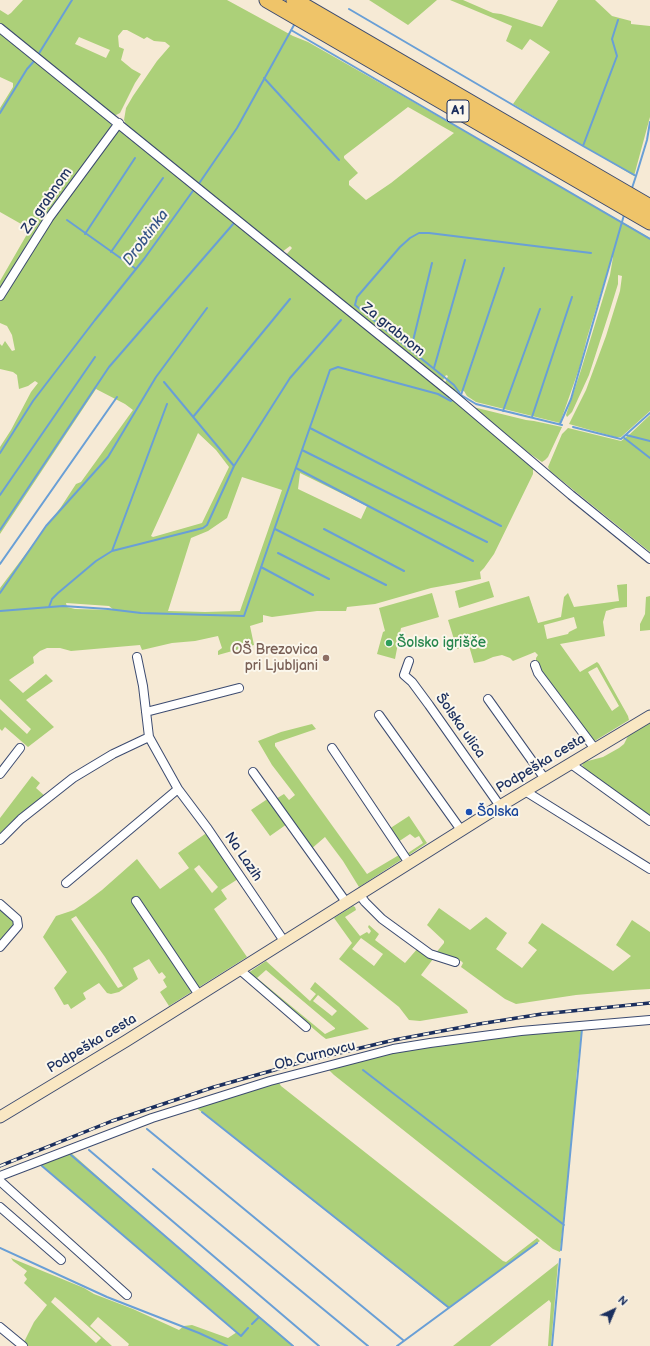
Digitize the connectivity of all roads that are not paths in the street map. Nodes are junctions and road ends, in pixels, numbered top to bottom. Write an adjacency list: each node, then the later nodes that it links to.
1 (267, 0): 6 (highway, A1)
2 (294, 0): 5 (highway, A1)
3 (0, 28): 4 (street, Za grabnom)
4 (118, 123): 7 (street, Za grabnom); 8 (street, Za grabnom)
5 (650, 207)
6 (650, 222)
7 (0, 296)
8 (650, 559)
9 (137, 657): 14 (street, Na Lazih)
10 (409, 661): 27 (street, Šolska ulica)
11 (535, 665): 20 (street)
12 (239, 688): 14 (street)
13 (488, 699): 24 (street)
14 (146, 712): 17 (street, Na Lazih)
15 (378, 715): 29 (street)
16 (650, 716): 20 (main road, Podpeška cesta)
17 (150, 737): 25 (street, Na Lazih); 30 (street)
18 (20, 748): 23 (street)
19 (332, 748): 31 (street)
20 (595, 749): 21 (main road, Podpeška cesta)
21 (571, 764): 24 (main road, Podpeška cesta); 28 (street)
22 (253, 772): 36 (street)
23 (0, 774)
24 (545, 779): 26 (main road, Podpeška cesta)
25 (178, 789): 33 (street); 38 (street, Na Lazih)
26 (525, 791): 27 (main road, Podpeška cesta); 32 (street)
27 (500, 806): 29 (main road, Podpeška cesta)
28 (650, 821)
29 (461, 830): 31 (main road, Podpeška cesta)
30 (0, 840)
31 (408, 863): 34 (main road, Podpeška cesta)
32 (650, 869)
33 (66, 883)
34 (359, 894): 36 (main road, Podpeška cesta); 40 (street)
35 (136, 901): 42 (street)
36 (346, 902): 38 (main road, Podpeška cesta)
37 (0, 904): 39 (street)
38 (284, 942): 41 (main road, Podpeška cesta)
39 (0, 947)
40 (455, 962)
41 (240, 970): 42 (main road, Podpeška cesta); 44 (street)
42 (199, 996): 45 (main road, Podpeška cesta)
43 (650, 1020): 46 (street, Ob Curnovcu)
44 (306, 1027)
45 (0, 1116)
46 (0, 1176)
47 (0, 1181): 50 (street)
48 (0, 1207): 49 (street)
49 (61, 1260)
50 (127, 1295)
51 (0, 1327): 52 (street)
52 (23, 1346)

